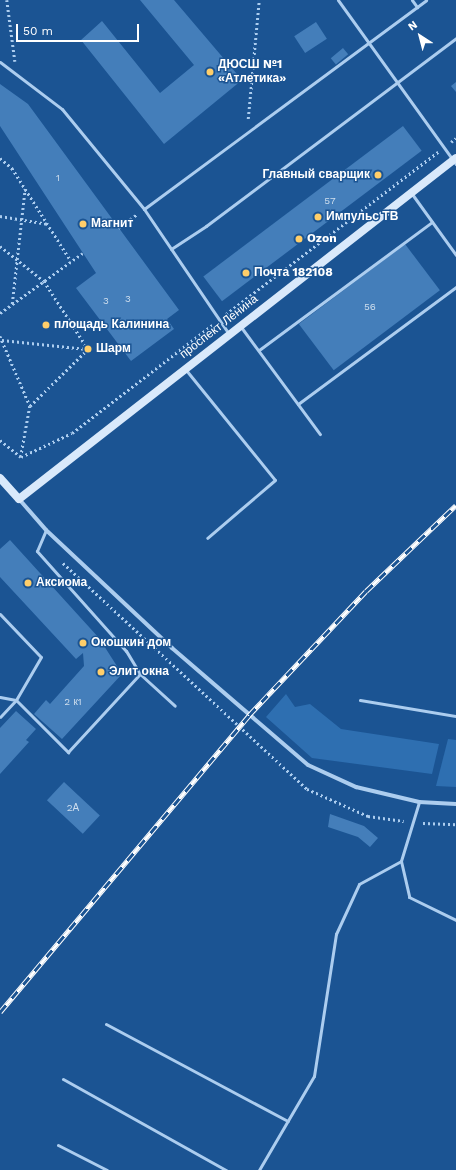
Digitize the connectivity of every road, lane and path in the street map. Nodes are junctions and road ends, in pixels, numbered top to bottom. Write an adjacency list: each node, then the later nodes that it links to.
1 (7, 0): 10 (path)
2 (259, 0): 12 (path)
3 (338, 0): 8 (lane)
4 (412, 0): 6 (lane)
5 (426, 0): 6 (lane)
6 (417, 7): 8 (lane)
7 (456, 38): 11 (lane)
8 (368, 43): 11 (lane); 12 (lane)
9 (0, 62): 10 (lane)
10 (16, 73): 19 (lane)
11 (396, 82): 14 (lane); 26 (lane)
12 (244, 133): 19 (lane)
13 (456, 138): 14 (path)
14 (444, 147): 16 (lane); 35 (path)
15 (0, 158): 17 (path)
16 (455, 161): 18 (main road, проспект Ленина)
17 (25, 188): 21 (path); 23 (path)
18 (411, 193): 22 (lane); 36 (main road, проспект Ленина)
19 (144, 210): 24 (path); 26 (lane)
20 (0, 216): 21 (path)
21 (21, 220): 23 (path); 29 (path)
22 (432, 222): 28 (lane); 41 (lane)
23 (48, 224): 30 (path)
24 (118, 228)
25 (0, 246): 29 (path)
26 (171, 249): 35 (lane)
27 (83, 253): 30 (path)
28 (456, 255)
29 (17, 259): 31 (path); 33 (path)
30 (72, 261): 31 (path)
31 (44, 281): 33 (path); 40 (path)
32 (456, 287): 43 (lane)
33 (12, 304): 34 (path)
34 (0, 313)
35 (220, 319): 37 (lane); 47 (path)
36 (240, 325): 37 (main road, проспект Ленина); 41 (lane)
37 (229, 334): 42 (main road, проспект Ленина)
38 (0, 336): 39 (path)
39 (2, 340): 40 (path); 44 (path)
40 (88, 349): 44 (path)
41 (259, 350): 43 (lane)
42 (185, 369): 49 (main road, проспект Ленина); 51 (lane)
43 (298, 404): 45 (lane)
44 (30, 406): 47 (path)
45 (320, 434)
46 (0, 440): 47 (path)
47 (21, 457)
48 (0, 478): 49 (main road)
49 (19, 499): 50 (street)
50 (46, 530): 53 (lane); 60 (street)
51 (207, 538)
52 (0, 614): 55 (lane)
53 (140, 674): 55 (lane); 57 (lane)
54 (0, 697): 55 (lane)
55 (16, 700): 59 (lane)
56 (360, 700): 58 (lane)
57 (175, 706)
58 (456, 716)
59 (0, 717)
60 (419, 802): 61 (street); 62 (lane)
61 (456, 804)
62 (401, 861): 63 (lane); 66 (lane)
63 (456, 920)
64 (106, 1024): 66 (lane)
65 (63, 1079): 69 (lane)
66 (288, 1121): 70 (lane)
67 (58, 1145): 68 (lane)
68 (107, 1170)
69 (226, 1170)
70 (259, 1170)

